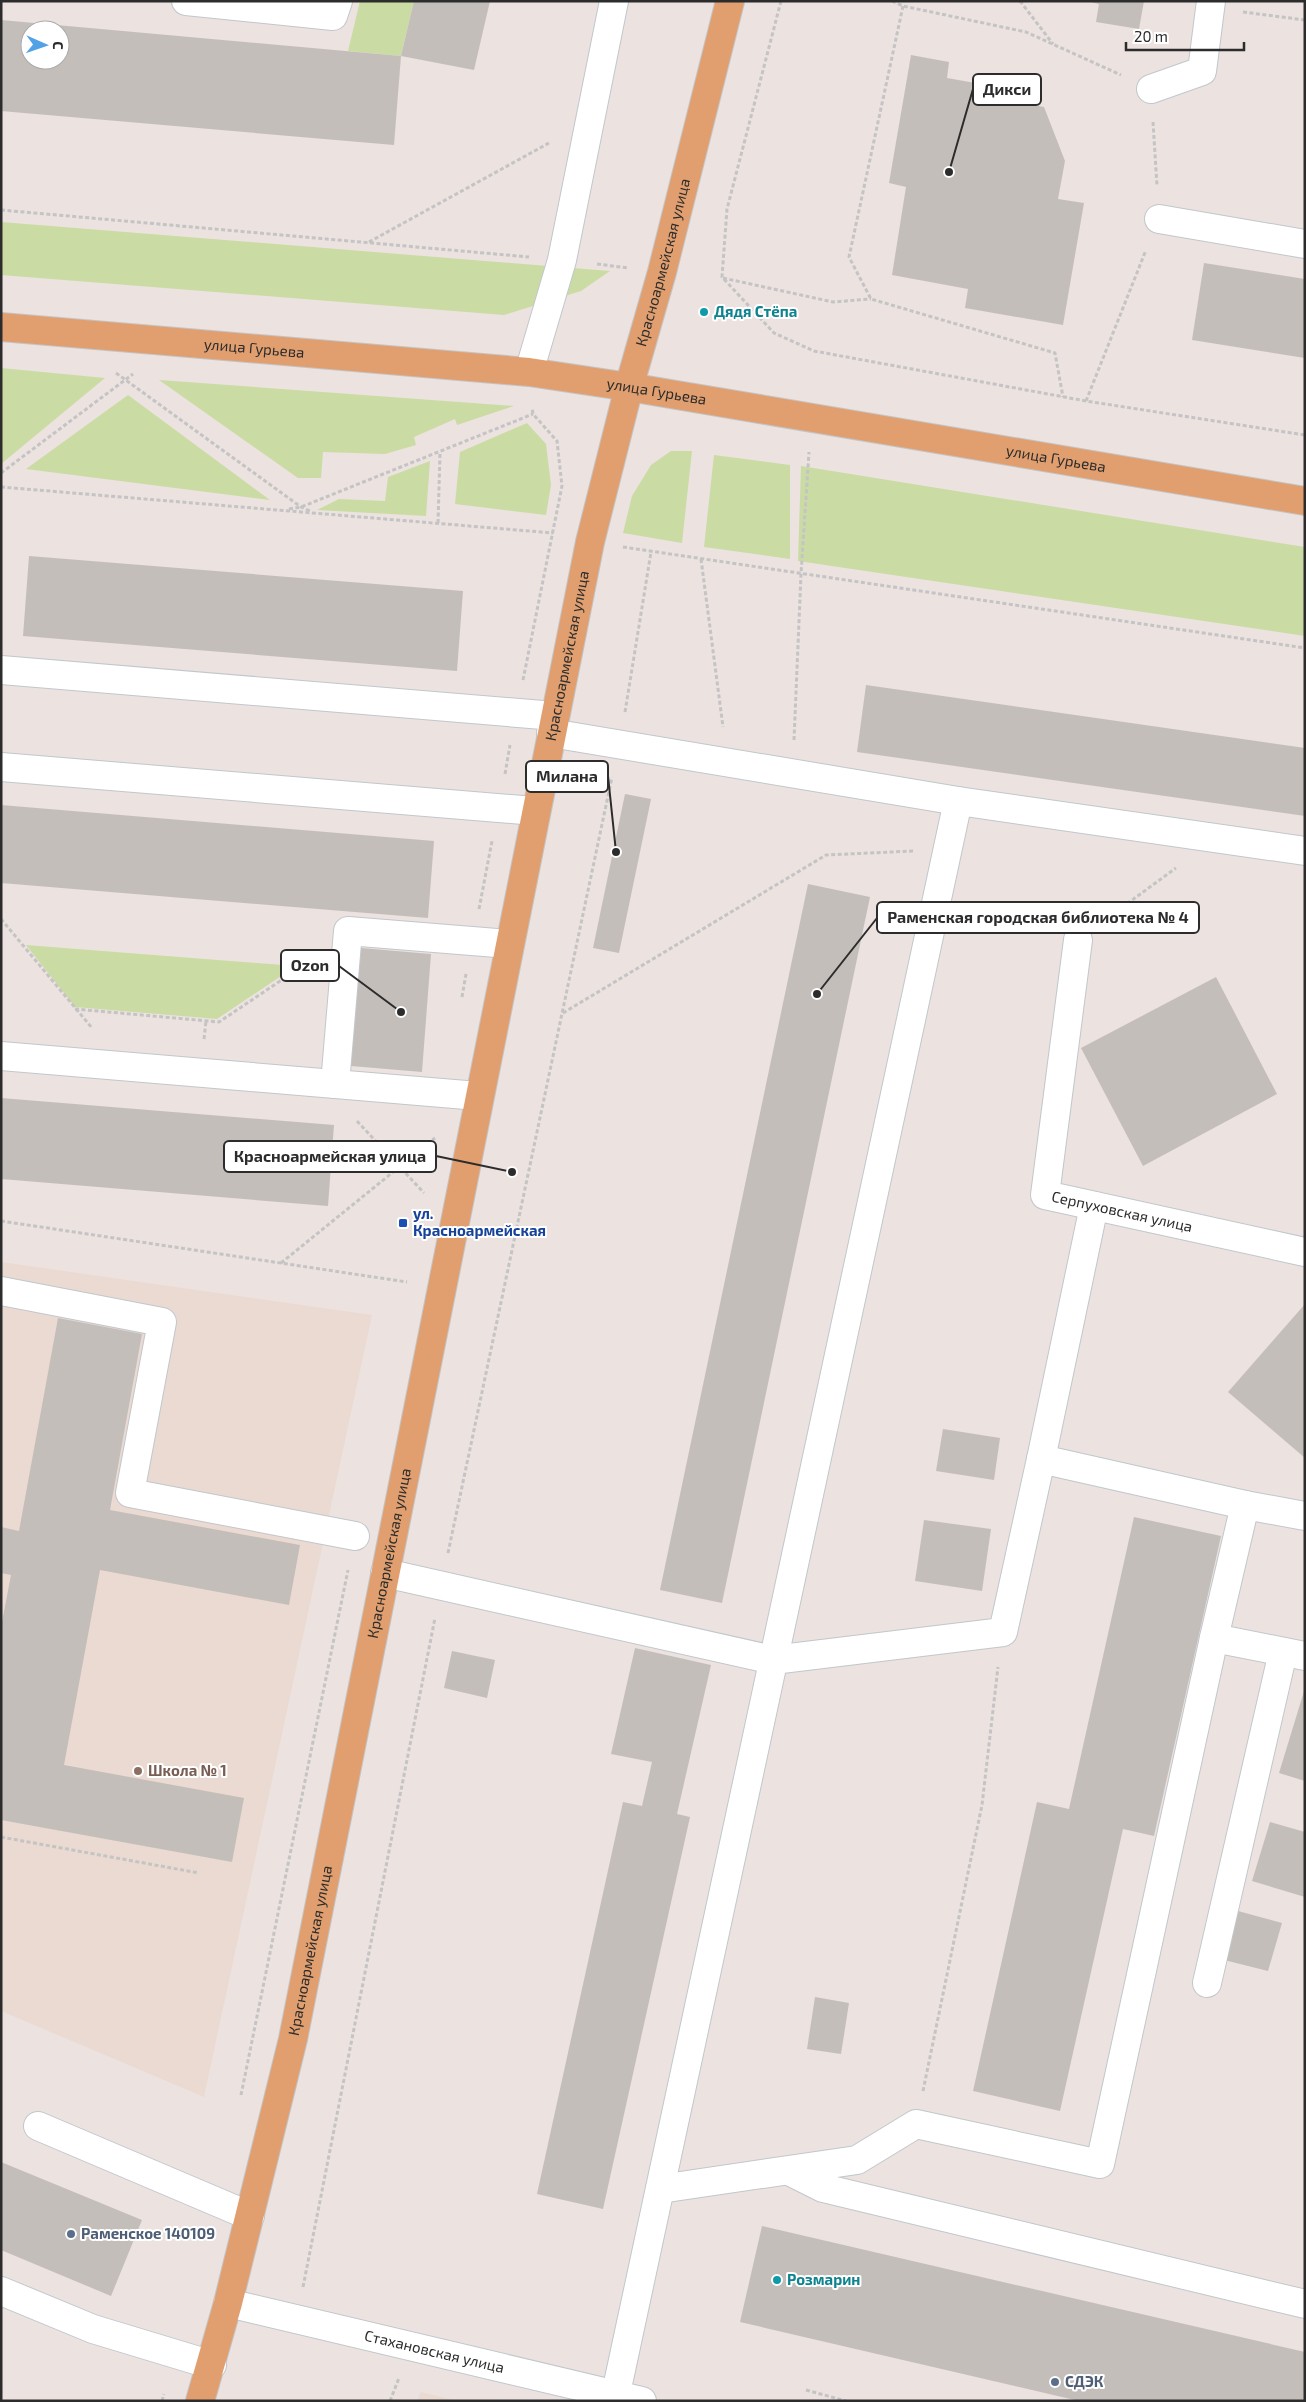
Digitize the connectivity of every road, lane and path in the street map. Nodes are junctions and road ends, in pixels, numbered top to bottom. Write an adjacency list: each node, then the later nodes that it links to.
1 (186, 1): 2 (street)
2 (338, 1)
3 (614, 1): 13 (street)
4 (730, 1): 27 (main road, Красноармейская улица)
5 (781, 1): 20 (path)
6 (892, 1): 9 (path)
7 (1020, 1): 11 (path)
8 (1211, 5): 10 (path); 12 (street)
9 (903, 6): 11 (path); 21 (path)
10 (1305, 20)
11 (1054, 44): 12 (path)
12 (1151, 88): 15 (path)
13 (590, 122): 16 (path); 18 (street)
14 (1, 210): 16 (path)
15 (1158, 219): 17 (street); 29 (path)
16 (369, 242): 18 (path)
17 (1305, 244)
18 (562, 260): 19 (path); 25 (street)
19 (632, 268)
20 (722, 277): 21 (path); 28 (path)
21 (871, 299): 28 (path)
22 (1, 327): 25 (main road, улица Гурьева)
23 (109, 368): 26 (path)
24 (140, 370): 26 (path)
25 (529, 372): 27 (main road, улица Гурьева); 30 (path)
26 (124, 379): 34 (path); 37 (path)
27 (628, 387): 31 (main road, улица Гурьева); 42 (main road, Красноармейская улица)
28 (1063, 396): 29 (path)
29 (1086, 401): 32 (path)
30 (533, 414): 33 (path); 41 (path)
31 (812, 419): 36 (main road, улица Гурьева); 45 (path)
32 (1305, 435)
33 (440, 453): 37 (path); 40 (path)
34 (1, 473)
35 (1, 487): 38 (path)
36 (1305, 500)
37 (301, 508): 38 (path); 39 (path)
38 (285, 510): 39 (path)
39 (313, 513): 40 (path)
40 (438, 523): 41 (path)
41 (552, 532): 42 (path); 48 (path)
42 (590, 542): 43 (path); 49 (main road, Красноармейская улица)
43 (651, 552): 44 (path); 50 (path)
44 (702, 559): 45 (path); 51 (path)
45 (801, 574): 46 (path); 53 (path)
46 (1305, 648)
47 (1, 670): 48 (street)
48 (517, 712): 49 (street); 55 (path)
49 (553, 724): 50 (street); 56 (main road, Красноармейская улица)
50 (619, 744): 51 (street); 67 (path)
51 (728, 762): 53 (street)
52 (1, 767): 55 (street)
53 (793, 773): 54 (street)
54 (958, 801): 57 (street); 58 (street)
55 (498, 808): 56 (street); 63 (path)
56 (535, 811): 64 (main road, Красноармейская улица)
57 (1216, 839): 59 (street); 62 (path)
58 (947, 850): 67 (path); 96 (street)
59 (1305, 851)
60 (1, 919): 66 (path)
61 (348, 936): 63 (street); 66 (path); 70 (street)
62 (1078, 940): 79 (street, Серпуховская улица)
63 (473, 941): 64 (street); 65 (path)
64 (508, 944): 72 (main road, Красноармейская улица)
65 (460, 1007)
66 (75, 1009): 69 (path)
67 (562, 1013): 92 (path)
68 (1, 1056): 69 (street)
69 (126, 1067): 70 (street)
70 (328, 1083): 71 (street); 75 (path)
71 (443, 1092): 72 (street); 73 (path)
72 (478, 1096): 91 (main road, Красноармейская улица)
73 (435, 1138): 74 (path); 75 (path)
74 (433, 1147)
75 (400, 1167): 77 (path); 82 (path)
76 (426, 1184): 77 (path)
77 (424, 1193): 78 (path)
78 (422, 1202)
79 (1094, 1206): 81 (street, Серпуховская улица); 87 (street)
80 (1, 1221): 82 (path)
81 (1305, 1252)
82 (281, 1263): 84 (path)
83 (408, 1273): 84 (path)
84 (407, 1282): 86 (path)
85 (1, 1290): 90 (street)
86 (405, 1292)
87 (1041, 1459): 88 (street); 93 (street)
88 (1246, 1505): 89 (street); 94 (street)
89 (1305, 1516)
90 (355, 1536): 100 (path)
91 (385, 1572): 92 (street); 105 (main road, Красноармейская улица)
92 (442, 1585): 96 (street); 109 (path)
93 (1003, 1632): 96 (street); 101 (path)
94 (1214, 1638): 95 (street); 101 (street)
95 (1294, 1654): 99 (street)
96 (773, 1660): 104 (street)
97 (1, 1837): 98 (path)
98 (199, 1873)
99 (1207, 1983)
100 (241, 2097)
101 (916, 2124): 103 (street)
102 (38, 2126): 105 (street)
103 (789, 2171): 104 (street); 108 (street)
104 (660, 2189): 113 (street)
105 (250, 2216): 107 (main road, Красноармейская улица)
106 (1, 2291): 110 (street)
107 (228, 2303): 109 (street, Стахановская улица); 111 (main road, Красноармейская улица)
108 (1305, 2304)
109 (297, 2320): 113 (street, Стахановская улица)
110 (176, 2354): 111 (street); 114 (path)
111 (212, 2364): 115 (main road, Красноармейская улица)
112 (806, 2390): 117 (path)
113 (616, 2394): 116 (street, Стахановская улица)
114 (162, 2401)
115 (200, 2401)
116 (642, 2401)
117 (846, 2401)

